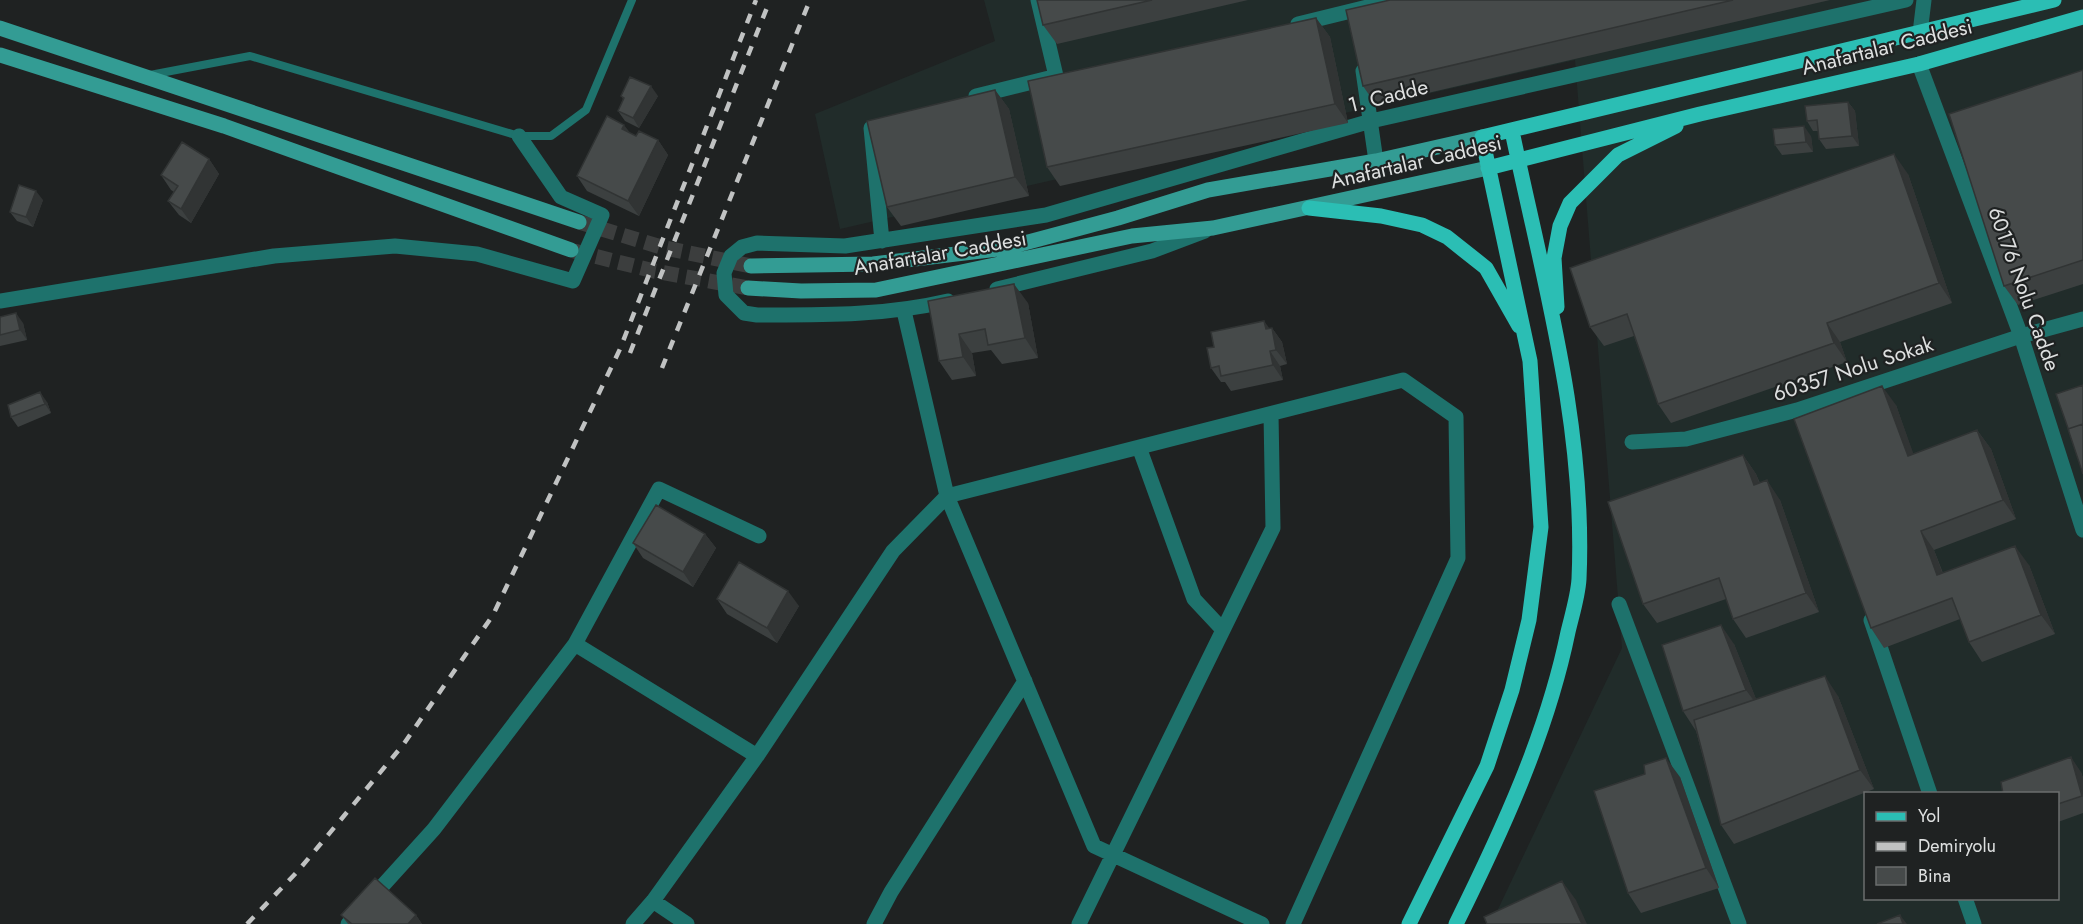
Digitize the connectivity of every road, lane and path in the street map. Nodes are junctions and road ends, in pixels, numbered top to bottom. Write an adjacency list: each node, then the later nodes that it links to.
1 (632, 0): 21 (lane)
2 (1038, 0): 16 (street)
3 (1396, 0): 7 (street)
4 (1906, 0): 19 (street, 1. Cadde)
5 (1924, 0): 11 (street)
6 (2054, 0): 11 (main road, Anafartalar Caddesi)
7 (1352, 11): 9 (street)
8 (2083, 17): 14 (main road, Anafartalar Caddesi)
9 (1284, 27)
10 (0, 28): 15 (main road)
11 (1920, 33): 20 (main road, Anafartalar Caddesi)
12 (0, 55): 30 (main road)
13 (1360, 55): 19 (street)
14 (1919, 64): 17 (main road, Anafartalar Caddesi); 38 (street, 60176 Nolu Cadde)
15 (141, 77): 21 (lane); 27 (main road)
16 (958, 100)
17 (1700, 114): 23 (main road, Anafartalar Caddesi); 39 (main road)
18 (882, 119): 29 (street)
19 (1371, 121): 24 (street); 29 (street, 1. Cadde)
20 (1512, 131): 22 (main road, Anafartalar Caddesi); 23 (main road)
21 (519, 135): 35 (street)
22 (1482, 137): 24 (main road, Anafartalar Caddesi); 25 (main road)
23 (1518, 161): 25 (main road, Anafartalar Caddesi); 39 (main road)
24 (1376, 162): 31 (main road, Anafartalar Caddesi)
25 (1488, 168): 26 (main road, Anafartalar Caddesi); 40 (main road)
26 (1310, 208): 28 (main road, Anafartalar Caddesi); 40 (main road)
27 (579, 222)
28 (1213, 228): 32 (main road, Anafartalar Caddesi); 33 (street)
29 (882, 241): 36 (street, 1. Cadde)
30 (571, 250)
31 (751, 266)
32 (748, 288)
33 (985, 292)
34 (962, 297): 36 (street)
35 (0, 301)
36 (904, 311): 44 (street)
37 (2083, 319): 38 (street, 60357 Nolu Sokak)
38 (2021, 336): 42 (street, 60357 Nolu Sokak); 45 (street, 60176 Nolu Cadde)
39 (1557, 338): 67 (main road)
40 (1526, 339): 66 (main road)
41 (1270, 414): 43 (street); 49 (street); 65 (street)
42 (1632, 442)
43 (1139, 447): 44 (street); 49 (street)
44 (947, 496): 51 (street); 52 (street)
45 (2083, 530)
46 (759, 536): 50 (street)
47 (1619, 604): 68 (street)
48 (1866, 608): 53 (street)
49 (1223, 630): 54 (street)
50 (575, 644): 52 (street); 58 (street)
51 (1024, 681): 54 (street); 55 (street)
52 (757, 756): 57 (street)
53 (1929, 792)
54 (1112, 854): 63 (street); 64 (street)
55 (891, 892): 61 (street); 62 (street)
56 (1966, 900): 69 (street)
57 (653, 901): 59 (street); 60 (street)
58 (348, 924)
59 (633, 924)
60 (687, 924)
61 (868, 924)
62 (874, 924)
63 (1078, 924)
64 (1262, 924)
65 (1293, 924)
66 (1409, 924)
67 (1456, 924)
68 (1739, 924)
69 (1974, 924)

